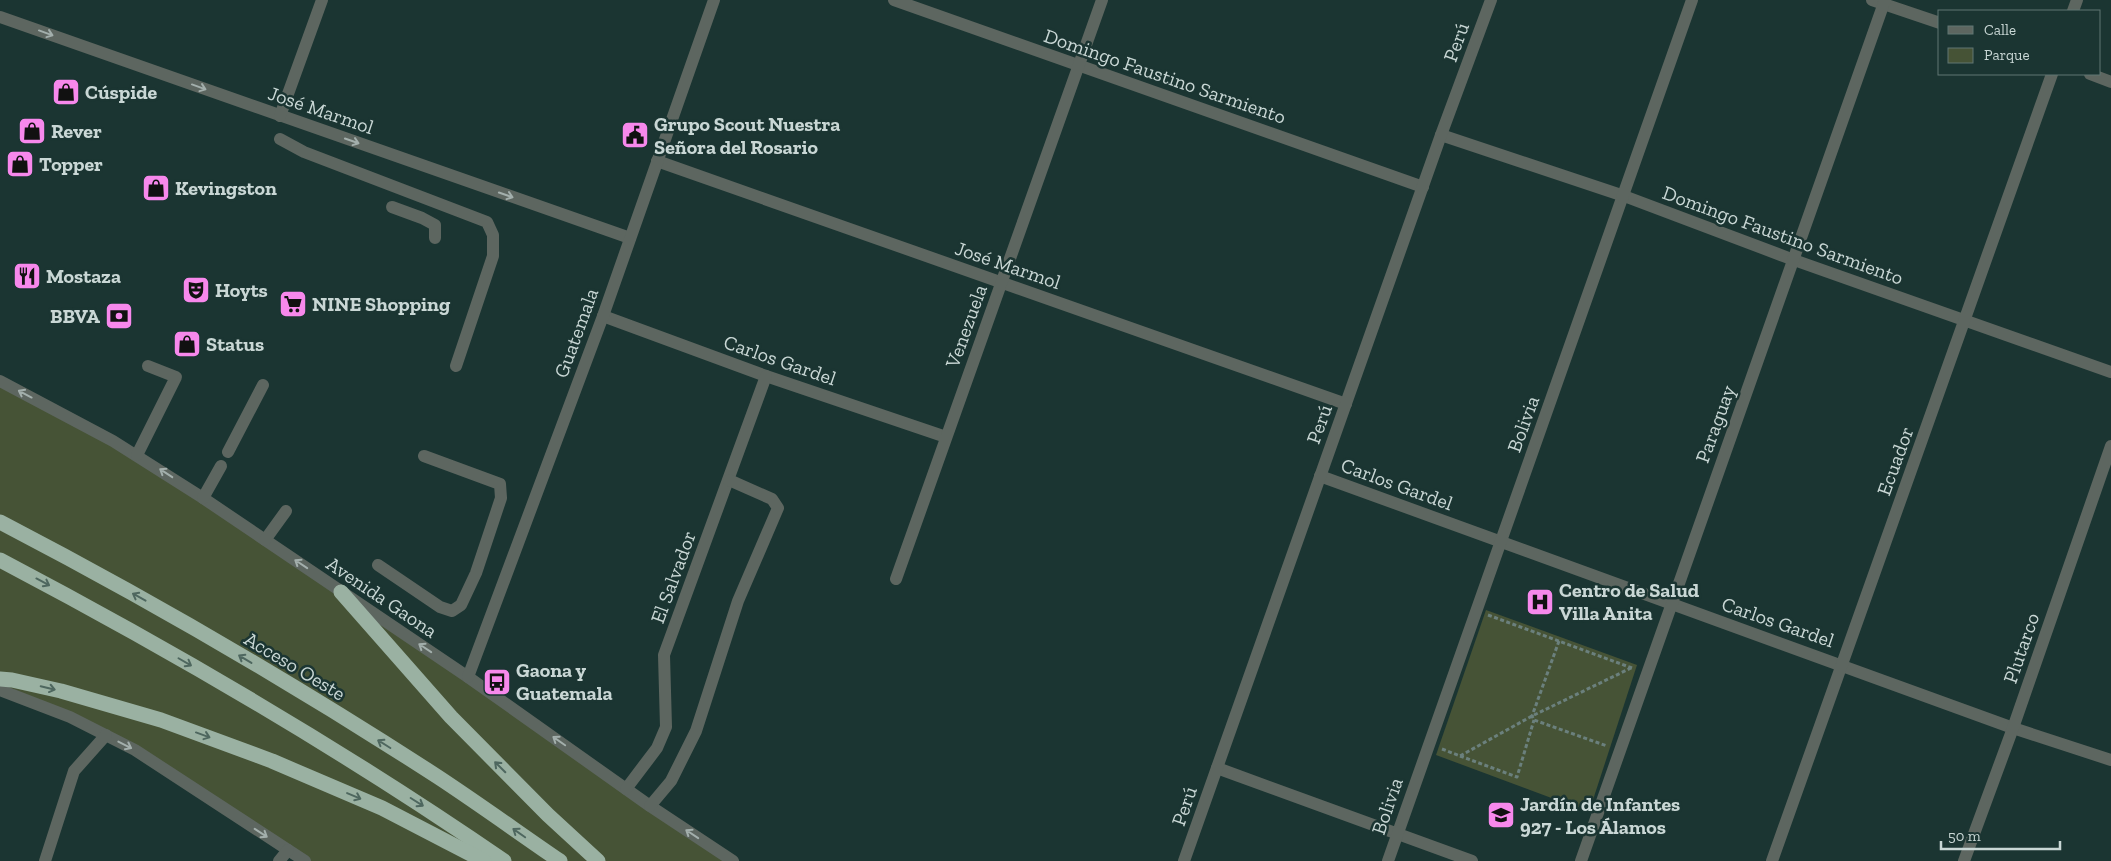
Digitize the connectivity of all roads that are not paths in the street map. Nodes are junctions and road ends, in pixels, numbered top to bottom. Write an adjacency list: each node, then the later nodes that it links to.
1 (322, 0): 14 (street)
2 (714, 0): 17 (street, Guatemala)
3 (894, 0): 10 (street, Domingo Faustino Sarmiento)
4 (1102, 0): 10 (street, Venezuela)
5 (1491, 0): 15 (street, Perú)
6 (1692, 0): 19 (street, Bolivia)
7 (1880, 1): 9 (street); 23 (street, Paraguay)
8 (0, 17): 14 (street, José Marmol, one-way to 14)
9 (1938, 22)
10 (1079, 65): 18 (street, Domingo Faustino Sarmiento); 24 (street, Venezuela)
11 (2052, 75): 26 (street, Ecuador)
12 (2093, 75): 13 (street)
13 (2111, 82)
14 (280, 116): 22 (street, José Marmol, one-way to 22)
15 (1442, 135): 18 (street, Perú); 19 (street, Domingo Faustino Sarmiento)
16 (280, 139): 28 (street)
17 (657, 161): 22 (street, Guatemala); 24 (street, José Marmol)
18 (1423, 186): 33 (street, Perú)
19 (1624, 196): 23 (street, Domingo Faustino Sarmiento); 46 (street, Bolivia)
20 (392, 207): 21 (street)
21 (435, 238)
22 (630, 238): 25 (street, Guatemala)
23 (1794, 260): 26 (street, Domingo Faustino Sarmiento); 51 (street, Paraguay)
24 (1001, 283): 33 (street, José Marmol); 34 (street, Venezuela)
25 (603, 316): 30 (street, Carlos Gardel); 53 (street, Guatemala)
26 (1966, 321): 29 (street, Domingo Faustino Sarmiento); 52 (street, Ecuador)
27 (148, 366): 37 (street)
28 (456, 366)
29 (2111, 372)
30 (766, 376): 34 (street, Carlos Gardel); 41 (street, El Salvador)
31 (0, 381): 37 (street, Avenida Gaona, one-way to 31)
32 (263, 385): 36 (street)
33 (1346, 404): 40 (street, Perú)
34 (946, 437): 49 (street, Venezuela)
35 (2111, 446): 56 (street, Plutarco)
36 (228, 452)
37 (137, 455): 42 (street, Avenida Gaona, one-way to 37)
38 (424, 456): 48 (street)
39 (221, 466): 42 (street)
40 (1320, 476): 46 (street, Carlos Gardel); 59 (street, Perú)
41 (729, 480): 60 (street, El Salvador); 61 (street)
42 (204, 498): 45 (street, Avenida Gaona)
43 (286, 511): 45 (street)
44 (0, 522): 69 (highway, Acceso Oeste, one-way to 44)
45 (265, 540): 50 (street, Avenida Gaona, one-way to 45)
46 (1500, 542): 51 (street, Carlos Gardel); 62 (street, Bolivia)
47 (0, 560): 68 (highway, one-way to 68)
48 (378, 565)
49 (896, 579)
50 (341, 592): 53 (street, Avenida Gaona, one-way to 50); 70 (highway, one-way to 50)
51 (1671, 605): 52 (street, Carlos Gardel); 75 (street, Paraguay)
52 (1841, 664): 56 (street, Carlos Gardel); 76 (street, Ecuador)
53 (468, 677): 60 (street, Avenida Gaona, one-way to 53)
54 (0, 679): 67 (highway, one-way to 67)
55 (0, 690): 57 (street)
56 (2013, 728): 58 (street, Carlos Gardel); 77 (street, Plutarco)
57 (106, 735): 63 (street, one-way to 63); 64 (street)
58 (2111, 760)
59 (1217, 768): 62 (street); 72 (street, Perú)
60 (626, 789): 61 (street, Avenida Gaona)
61 (650, 806): 71 (street, Avenida Gaona, one-way to 61)
62 (1397, 834): 73 (street, Bolivia); 74 (street)
63 (288, 850): 65 (street); 66 (street)
64 (45, 861)
65 (279, 861)
66 (305, 861)
67 (484, 861)
68 (504, 861)
69 (560, 861)
70 (598, 861)
71 (733, 861)
72 (1184, 861)
73 (1388, 861)
74 (1472, 861)
75 (1581, 861)
76 (1772, 861)
77 (1964, 861)

